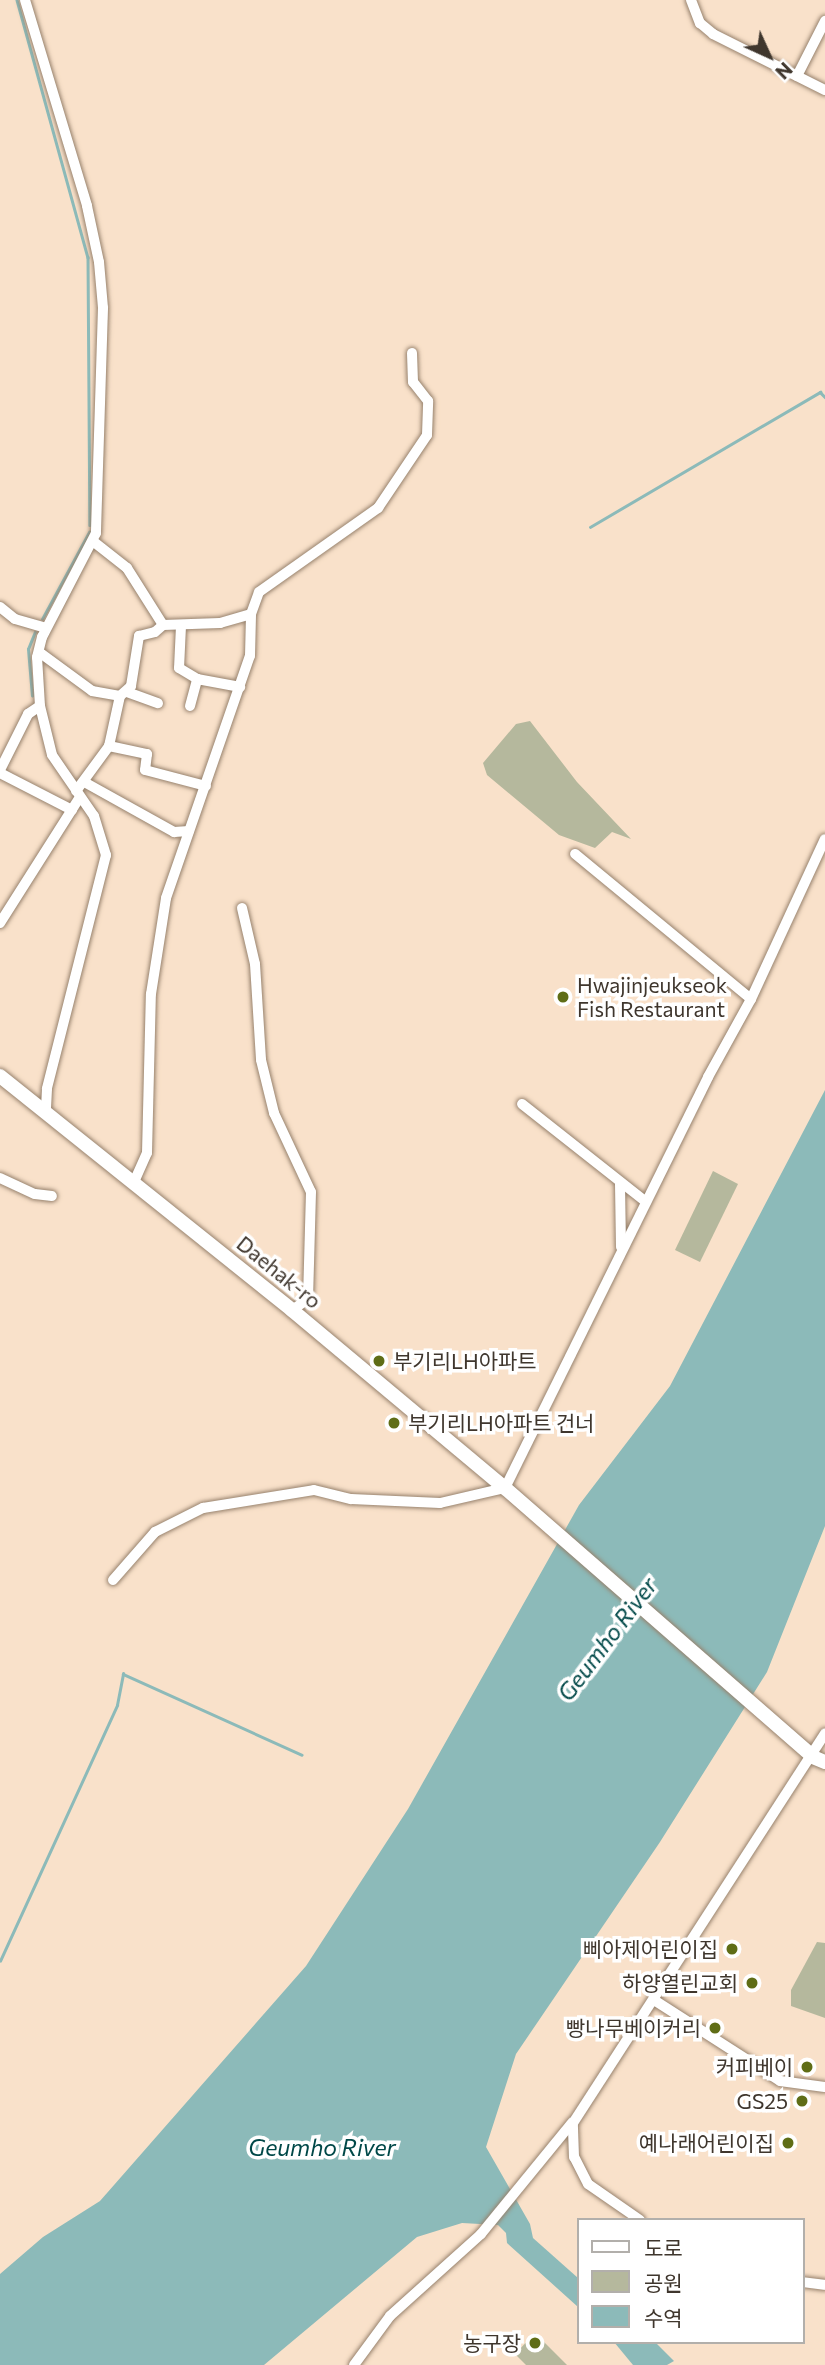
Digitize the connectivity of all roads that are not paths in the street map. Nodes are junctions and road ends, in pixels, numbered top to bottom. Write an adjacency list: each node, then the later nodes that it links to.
1 (25, 0): 7 (street)
2 (691, 0): 4 (street)
3 (825, 21): 4 (street)
4 (797, 76): 5 (street)
5 (825, 90)
6 (412, 353): 9 (street)
7 (94, 542): 10 (street); 12 (street)
8 (0, 607): 12 (street)
9 (251, 614): 11 (street); 15 (street)
10 (163, 625): 11 (street); 16 (street)
11 (181, 626): 14 (street)
12 (46, 628): 13 (street)
13 (38, 652): 16 (street); 18 (street)
14 (197, 679): 15 (street); 19 (street)
15 (240, 687): 23 (street)
16 (124, 694): 17 (street); 20 (street)
17 (158, 703)
18 (40, 706): 21 (street); 24 (street)
19 (190, 706)
20 (108, 746): 22 (street); 23 (street)
21 (0, 772): 25 (street)
22 (86, 783): 24 (street); 26 (street)
23 (206, 786): 26 (street)
24 (78, 794): 25 (street); 34 (street)
25 (72, 810): 30 (street)
26 (189, 831): 36 (street)
27 (825, 839): 31 (street)
28 (575, 854): 31 (street)
29 (242, 908): 41 (street)
30 (0, 923)
31 (751, 999): 39 (street)
32 (0, 1076): 34 (main road, Daehak-ro)
33 (522, 1104): 37 (street)
34 (46, 1111): 36 (main road, Daehak-ro)
35 (0, 1178): 38 (street)
36 (134, 1182): 41 (main road, Daehak-ro)
37 (620, 1184): 39 (street); 40 (street)
38 (52, 1196)
39 (646, 1202): 40 (street)
40 (620, 1254): 42 (street)
41 (292, 1310): 42 (main road, Daehak-ro)
42 (505, 1488): 43 (street); 45 (main road, Daehak-ro)
43 (113, 1580)
44 (825, 1733): 45 (street)
45 (819, 1759): 46 (street)
46 (654, 2000): 47 (street); 48 (street)
47 (825, 2087)
48 (573, 2123): 49 (street); 52 (street)
49 (637, 2218)
50 (804, 2282): 51 (street)
51 (825, 2285)
52 (354, 2365)

